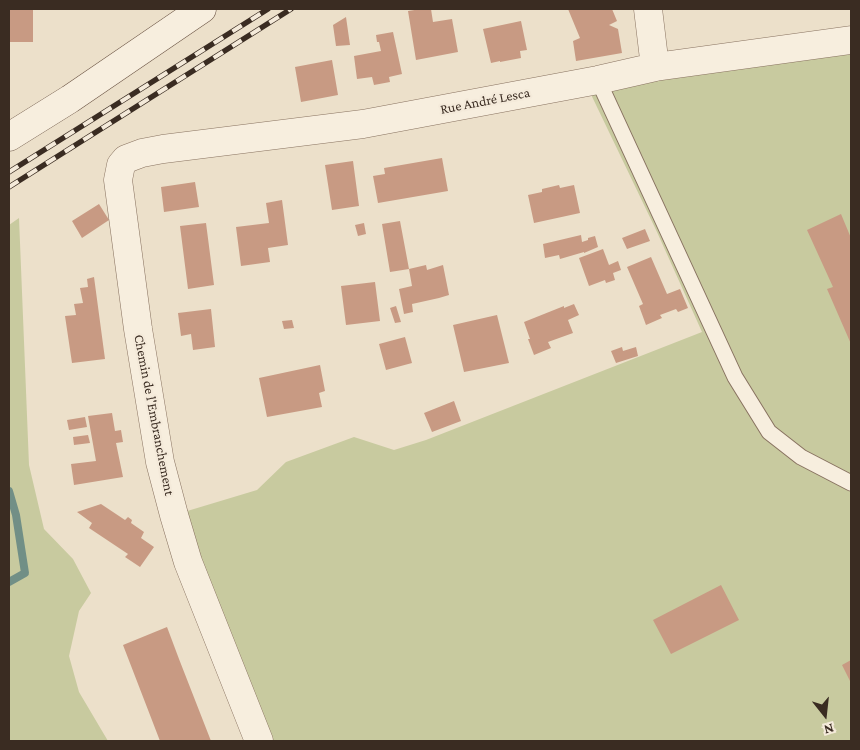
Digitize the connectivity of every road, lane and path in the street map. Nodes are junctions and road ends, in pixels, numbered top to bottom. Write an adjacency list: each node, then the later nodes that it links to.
1 (202, 9): 6 (street)
2 (648, 9): 4 (street)
3 (851, 40): 4 (street, Rue André Lesca)
4 (655, 67): 5 (street, Rue André Lesca)
5 (598, 80): 7 (street, Rue André Lesca); 8 (lane)
6 (9, 137)
7 (120, 165): 9 (street, Chemin de l'Embranchement)
8 (851, 483)
9 (259, 741)

